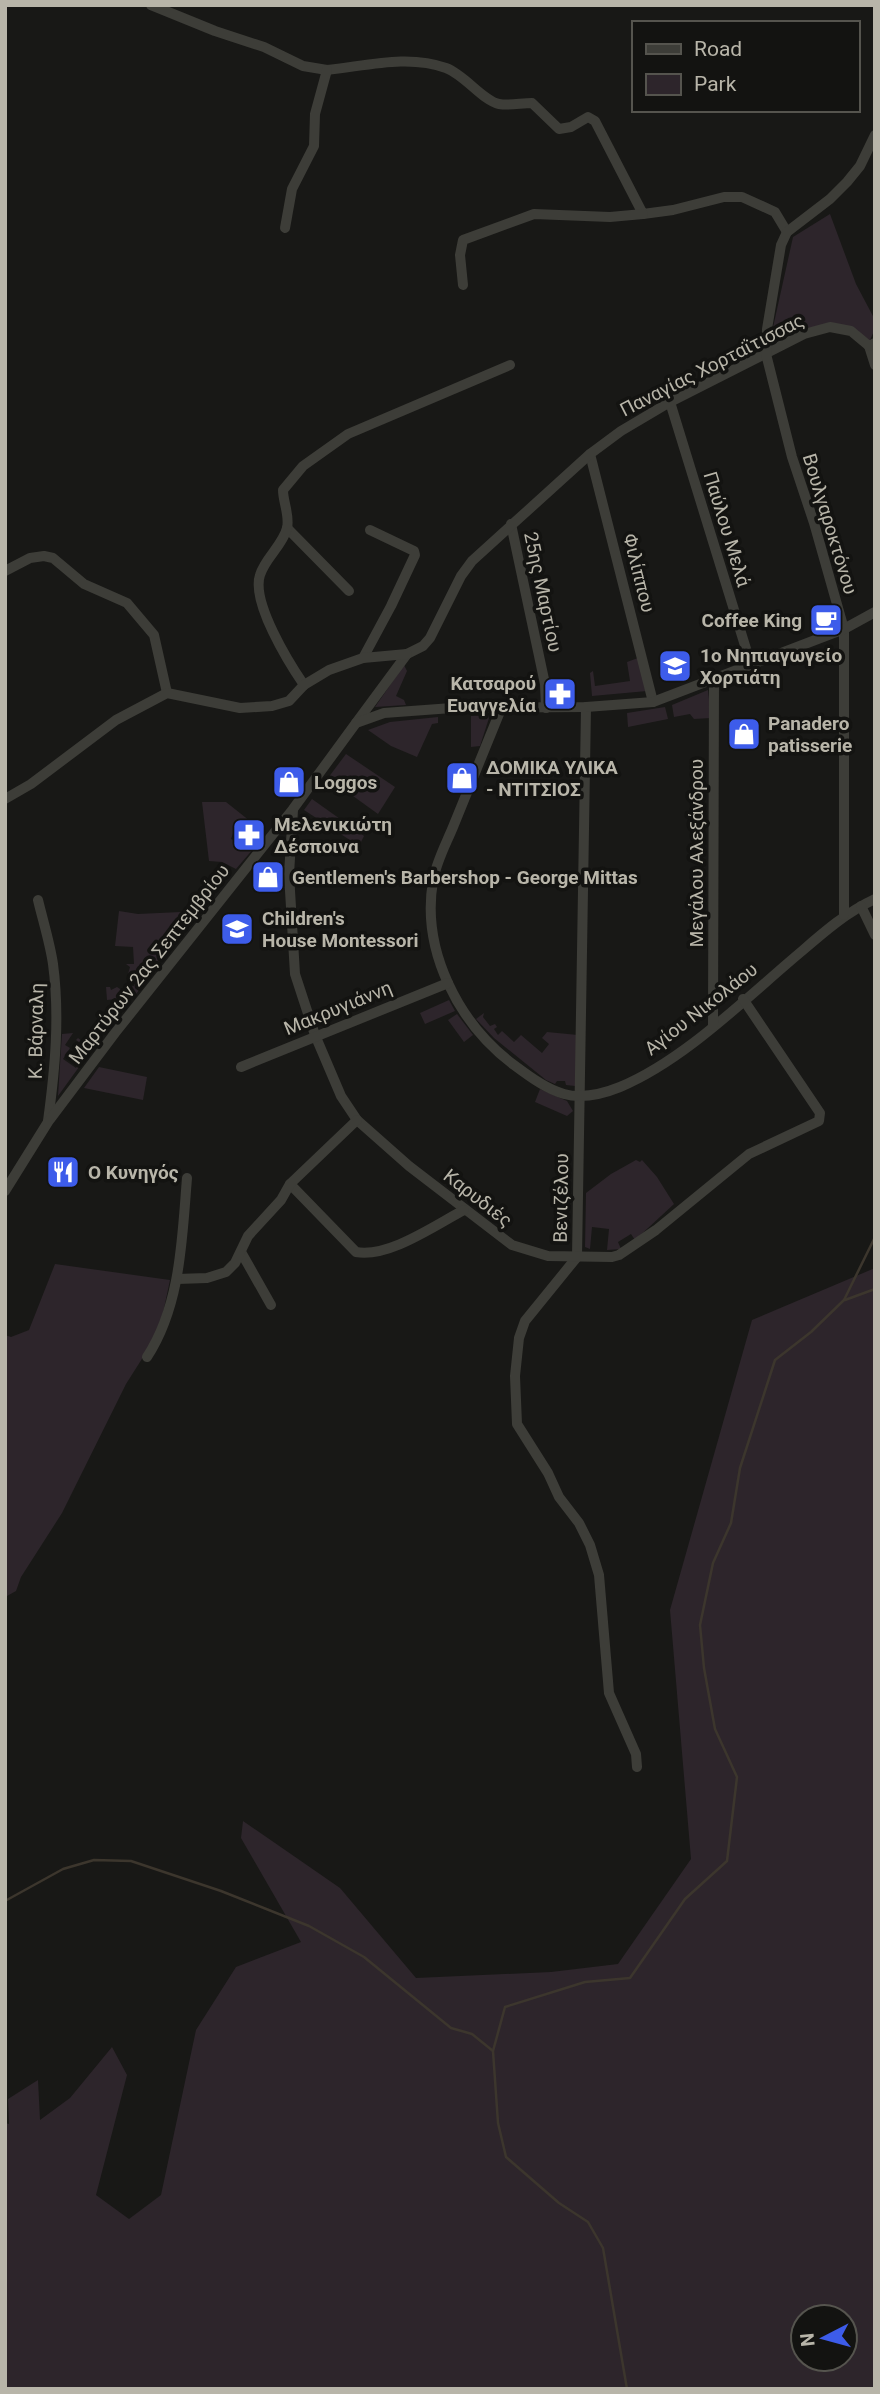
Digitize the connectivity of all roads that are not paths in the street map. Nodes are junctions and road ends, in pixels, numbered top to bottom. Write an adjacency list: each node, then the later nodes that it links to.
1 (151, 5): 2 (street)
2 (327, 70): 4 (street); 5 (street)
3 (875, 135): 6 (street)
4 (643, 214): 6 (street); 7 (street)
5 (285, 228)
6 (787, 232): 9 (street)
7 (463, 285)
8 (872, 345): 9 (street, Παναγίας Χορταΐτισσας); 11 (street)
9 (765, 354): 12 (street, Παναγίας Χορταΐτισσας); 20 (street, Βουλγαροκτόνου)
10 (510, 365): 15 (street)
11 (875, 365)
12 (670, 402): 13 (street, Παναγίας Χορταΐτισσας); 23 (street, Παύλου Μελά)
13 (590, 454): 14 (street, Παναγίας Χορταΐτισσας); 27 (street, Φιλίππου)
14 (511, 524): 21 (street, Παναγίας Χορταΐτισσας); 28 (street, 25ης Μαρτίου)
15 (287, 528): 18 (street); 25 (street)
16 (370, 530): 22 (street)
17 (5, 571): 26 (street)
18 (349, 591)
19 (875, 612): 20 (street)
20 (844, 629): 23 (street); 37 (street, Βουλγαροκτόνου)
21 (407, 654): 22 (street); 31 (street, Παναγίας Χορταΐτισσας)
22 (363, 658): 25 (street)
23 (751, 665): 24 (street)
24 (714, 680): 27 (street); 41 (street, Μεγάλου Αλεξάνδρου)
25 (304, 685): 26 (street)
26 (167, 693): 32 (street)
27 (653, 702): 29 (street)
28 (546, 708): 29 (street); 30 (street)
29 (586, 708): 44 (street, Βενιζέλου)
30 (501, 709): 31 (street); 39 (street)
31 (356, 723): 33 (street, Μαρτύρων 2ας Σεπτεμβρίου)
32 (5, 799)
33 (293, 809): 42 (street, Καρυδιές); 46 (street, Μαρτύρων 2ας Σεπτεμβρίου)
34 (38, 900): 46 (street, Κ. Βάρναλη)
35 (875, 900): 36 (street, Αγίου Νικολάου)
36 (861, 906): 37 (street, Αγίου Νικολάου); 38 (street)
37 (844, 915): 40 (street, Αγίου Νικολάου)
38 (875, 935)
39 (448, 983): 42 (street, Μακρυγιάννη); 44 (street)
40 (743, 999): 41 (street, Αγίου Νικολάου); 52 (street, Καρυδιές)
41 (713, 1026): 44 (street, Αγίου Νικολάου)
42 (316, 1035): 43 (street, Μακρυγιάννη); 45 (street, Καρυδιές)
43 (241, 1067)
44 (580, 1098): 52 (street, Βενιζέλου)
45 (357, 1120): 48 (street); 50 (street, Καρυδιές)
46 (48, 1122): 49 (street, Μαρτύρων 2ας Σεπτεμβρίου)
47 (187, 1178): 53 (street)
48 (290, 1184): 50 (street); 51 (street)
49 (5, 1191)
50 (464, 1210): 52 (street, Καρυδιές)
51 (241, 1252): 53 (street); 54 (street)
52 (577, 1257): 56 (street, Βενιζέλου)
53 (177, 1279): 55 (street)
54 (271, 1305)
55 (147, 1357)
56 (637, 1767)

